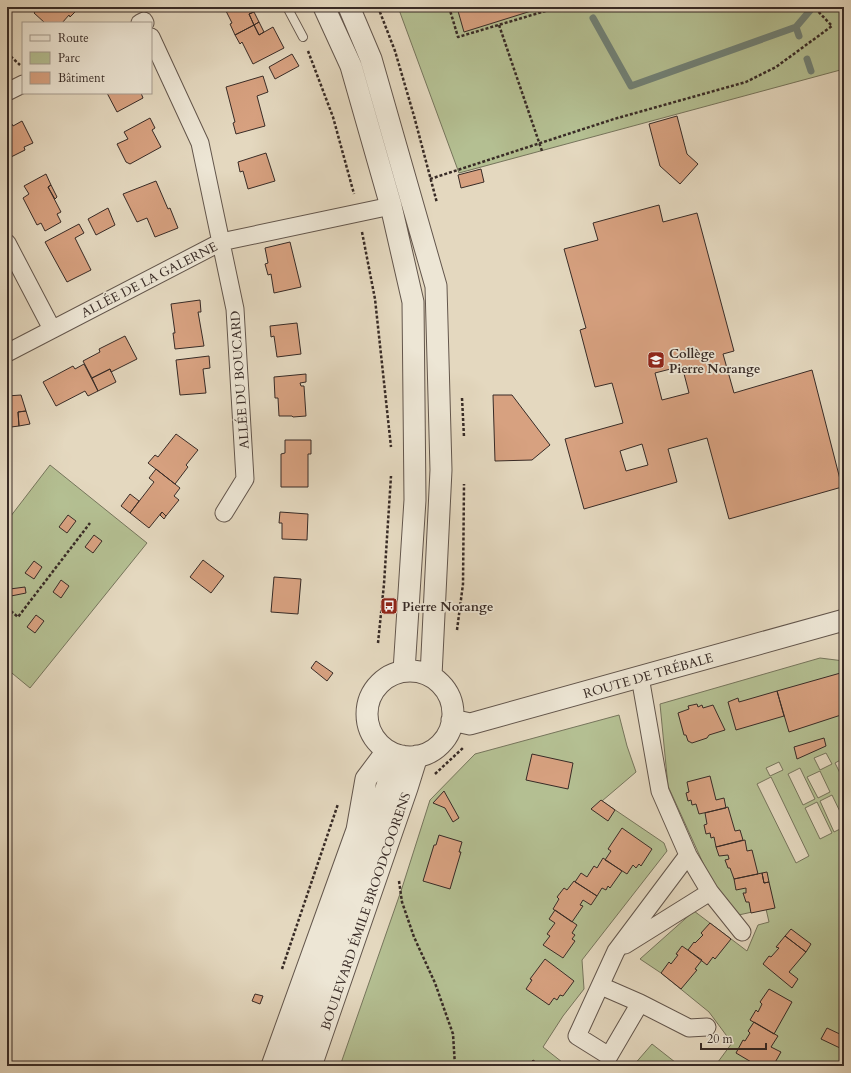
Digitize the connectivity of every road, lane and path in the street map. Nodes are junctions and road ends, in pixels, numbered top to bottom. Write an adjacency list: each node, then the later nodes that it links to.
1 (287, 7): 8 (lane)
2 (324, 7): 17 (street)
3 (348, 7): 31 (street)
4 (450, 7): 7 (path)
5 (559, 7): 7 (path)
6 (814, 7): 14 (path)
7 (500, 24): 14 (path)
8 (303, 37): 18 (path)
9 (152, 39): 19 (street, ALLÉE DU BOUCARD)
10 (7, 53): 11 (path)
11 (22, 67)
12 (22, 84): 13 (street)
13 (7, 92)
14 (538, 143): 15 (path); 16 (path)
15 (542, 151)
16 (430, 179)
17 (391, 206): 18 (street, ALLÉE DE LA GALERNE); 30 (street)
18 (360, 213): 19 (street, ALLÉE DE LA GALERNE); 23 (path)
19 (221, 242): 21 (street, ALLÉE DE LA GALERNE); 25 (street, ALLÉE DU BOUCARD)
20 (7, 243): 21 (street)
21 (52, 329): 22 (street, ALLÉE DE LA GALERNE)
22 (7, 353)
23 (392, 452)
24 (392, 474): 29 (path)
25 (224, 513)
26 (90, 523): 27 (path)
27 (7, 608)
28 (844, 620): 32 (street, ROUTE DE TRÉBALE)
29 (378, 643)
30 (404, 671): 31 (street); 34 (street)
31 (431, 676): 33 (street)
32 (640, 677): 33 (street, ROUTE DE TRÉBALE); 36 (street)
33 (452, 720): 34 (street)
34 (402, 754): 45 (street); 46 (street); 47 (street, BOULEVARD ÉMILE BROODCOORENS)
35 (338, 803): 41 (path)
36 (688, 855): 38 (street); 40 (street)
37 (399, 878): 48 (path)
38 (710, 892): 39 (street); 40 (street)
39 (742, 932)
40 (616, 950): 42 (street)
41 (280, 976)
42 (601, 986): 43 (street); 43 (street)
43 (640, 1003): 44 (street)
44 (707, 1027)
45 (272, 1066)
46 (289, 1066)
47 (311, 1066)
48 (455, 1066)

